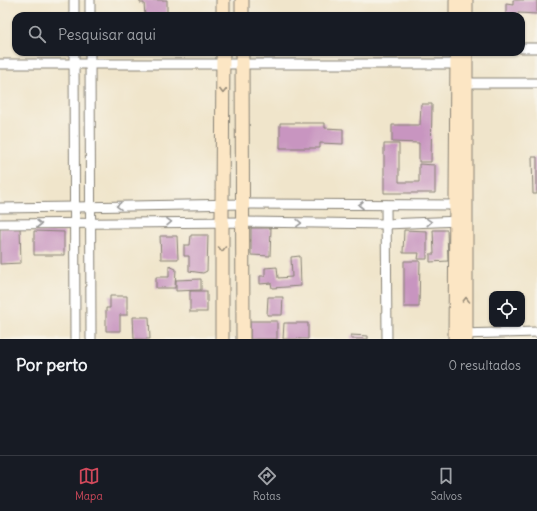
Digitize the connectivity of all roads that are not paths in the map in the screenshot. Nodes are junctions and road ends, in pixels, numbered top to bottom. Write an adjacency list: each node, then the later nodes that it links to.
1 (74, 0): 7 (street)
2 (90, 0): 8 (street)
3 (223, 0): 9 (main road)
4 (242, 0): 10 (main road)
5 (456, 0): 11 (main road)
6 (466, 0): 12 (main road)
7 (74, 12)
8 (90, 12)
9 (223, 12)
10 (242, 12)
11 (456, 12)
12 (466, 12)
13 (525, 48): 14 (street)
14 (537, 48)
15 (74, 56): 21 (street)
16 (90, 56): 22 (street)
17 (223, 58): 18 (street); 22 (street); 25 (main road, one-way to 25)
18 (242, 58): 19 (street); 26 (main road)
19 (461, 58): 23 (main road)
20 (0, 64): 21 (street)
21 (74, 64): 22 (street); 31 (street)
22 (90, 64): 29 (street)
23 (461, 83): 24 (street); 28 (main road)
24 (537, 83)
25 (222, 204): 26 (street); 29 (street, one-way to 29); 33 (main road)
26 (242, 204): 27 (street, one-way to 26); 34 (main road)
27 (386, 205): 28 (street); 38 (street)
28 (461, 205): 32 (main road)
29 (90, 207): 31 (street); 36 (street)
30 (0, 208): 31 (street)
31 (75, 208): 35 (street)
32 (461, 221): 38 (street, one-way to 32); 40 (main road)
33 (222, 222): 34 (street); 36 (street, one-way to 33); 43 (main road, one-way to 43)
34 (242, 222): 38 (street, one-way to 38); 44 (main road)
35 (75, 223): 36 (street); 37 (street, one-way to 35); 41 (street)
36 (90, 223): 42 (street)
37 (0, 224)
38 (386, 224): 45 (street)
39 (537, 332): 40 (street)
40 (460, 336)
41 (75, 339)
42 (91, 339)
43 (222, 339)
44 (243, 339)
45 (387, 339)

